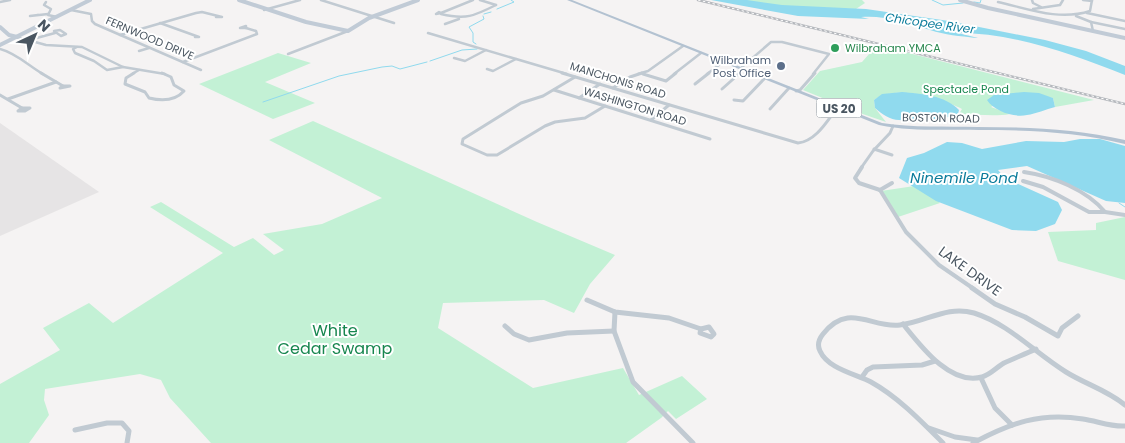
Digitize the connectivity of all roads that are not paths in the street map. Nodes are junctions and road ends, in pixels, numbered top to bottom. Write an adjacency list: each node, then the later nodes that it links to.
1 (10, 0): 17 (street)
2 (90, 0): 21 (main road)
3 (239, 0): 22 (main road)
4 (300, 0): 22 (street)
5 (321, 0): 29 (street)
6 (418, 0): 29 (main road)
7 (473, 0): 30 (street)
8 (480, 0): 30 (street)
9 (569, 0): 51 (main road, BOSTON ROAD / US 20)
10 (960, 0): 18 (main road)
11 (1032, 0): 19 (street)
12 (1063, 0): 19 (street)
13 (1083, 0): 16 (street)
14 (48, 1): 24 (street)
15 (999, 1): 18 (street); 20 (street)
16 (1092, 1): 23 (street)
17 (0, 2)
18 (988, 8): 40 (main road)
19 (1043, 8): 20 (street)
20 (1031, 9): 26 (street)
21 (71, 10): 27 (main road); 43 (street, FERNWOOD DRIVE)
22 (265, 10): 39 (main road)
23 (1087, 13): 26 (street); 31 (street)
24 (48, 14): 25 (street); 27 (street)
25 (38, 15)
26 (1075, 15): 32 (street)
27 (57, 17): 44 (main road)
28 (216, 17): 33 (street)
29 (373, 17): 34 (street); 39 (main road)
30 (459, 19): 35 (street)
31 (1125, 21)
32 (1091, 22): 38 (street); 40 (street)
33 (160, 23): 43 (street); 45 (street)
34 (394, 23)
35 (445, 24)
36 (0, 26): 44 (main road)
37 (246, 28): 60 (street)
38 (1125, 29)
39 (348, 31): 57 (street)
40 (1092, 31): 46 (main road)
41 (428, 33): 54 (street, MANCHONIS ROAD)
42 (55, 34): 47 (street)
43 (120, 35): 52 (street, FERNWOOD DRIVE)
44 (17, 37): 47 (street); 48 (street); 49 (main road)
45 (195, 37)
46 (1125, 38)
47 (33, 39): 48 (street)
48 (38, 42): 50 (street)
49 (0, 46)
50 (77, 46): 62 (street); 62 (street)
51 (683, 46): 56 (main road, BOSTON ROAD / US 20); 67 (street)
52 (150, 48): 55 (street); 60 (street, FERNWOOD DRIVE)
53 (0, 50): 70 (street)
54 (486, 50): 58 (street); 59 (street, MANCHONIS ROAD)
55 (139, 51)
56 (701, 53): 61 (main road, BOSTON ROAD / US 20); 67 (street)
57 (288, 54)
58 (454, 58)
59 (516, 59): 63 (street); 68 (street, MANCHONIS ROAD)
60 (182, 62): 65 (street, FERNWOOD DRIVE)
61 (722, 62): 66 (main road, BOSTON ROAD / US 20); 72 (street)
62 (123, 67): 64 (street)
63 (487, 69)
64 (139, 70): 64 (street)
65 (201, 70)
66 (742, 70): 69 (main road, BOSTON ROAD / US 20); 76 (street); 78 (street)
67 (643, 74): 74 (street)
68 (575, 76): 71 (street, MANCHONIS ROAD); 77 (street)
69 (764, 79): 75 (main road, BOSTON ROAD / US 20); 82 (street)
70 (56, 82): 73 (street); 81 (street)
71 (600, 84): 74 (street, MANCHONIS ROAD); 80 (street)
72 (695, 84)
73 (63, 86)
74 (613, 88): 83 (street, MANCHONIS ROAD)
75 (789, 88): 78 (main road, BOSTON ROAD / US 20); 87 (street)
76 (722, 89)
77 (554, 90): 80 (street, WASHINGTON ROAD); 84 (street)
78 (796, 91): 86 (main road, BOSTON ROAD / US 20)
79 (0, 94): 81 (street)
80 (579, 98): 84 (street, WASHINGTON ROAD)
81 (8, 99): 85 (street)
82 (734, 100)
83 (669, 105): 86 (street, MANCHONIS ROAD); 88 (street)
84 (605, 106): 88 (street, WASHINGTON ROAD)
85 (22, 108)
86 (837, 108): 89 (main road, BOSTON ROAD / US 20)
87 (770, 109)
88 (651, 120): 90 (street, WASHINGTON ROAD)
89 (893, 126): 91 (main road, BOSTON ROAD / US 20); 92 (street)
90 (710, 138)
91 (1125, 142)
92 (874, 149): 93 (street); 97 (street)
93 (892, 155)
94 (1024, 172): 98 (street)
95 (1023, 181): 98 (street)
96 (892, 183): 97 (street)
97 (880, 190): 102 (street, LAKE DRIVE)
98 (1105, 212): 99 (street)
99 (1125, 215)
100 (587, 300): 101 (street)
101 (614, 312): 105 (street); 106 (street)
102 (1078, 316)
103 (903, 324): 107 (street); 108 (street); 109 (street)
104 (505, 326): 106 (street)
105 (701, 329)
106 (614, 331): 118 (street)
107 (1036, 350): 110 (street); 111 (street)
108 (936, 361): 109 (street); 110 (street)
109 (862, 377): 114 (street)
110 (981, 378): 112 (street)
111 (1124, 403)
112 (1012, 424): 113 (street); 116 (street)
113 (1125, 426)
114 (927, 428): 116 (street); 119 (street)
115 (75, 430): 117 (street)
116 (975, 442)
117 (127, 443)
118 (693, 443)
119 (943, 443)

